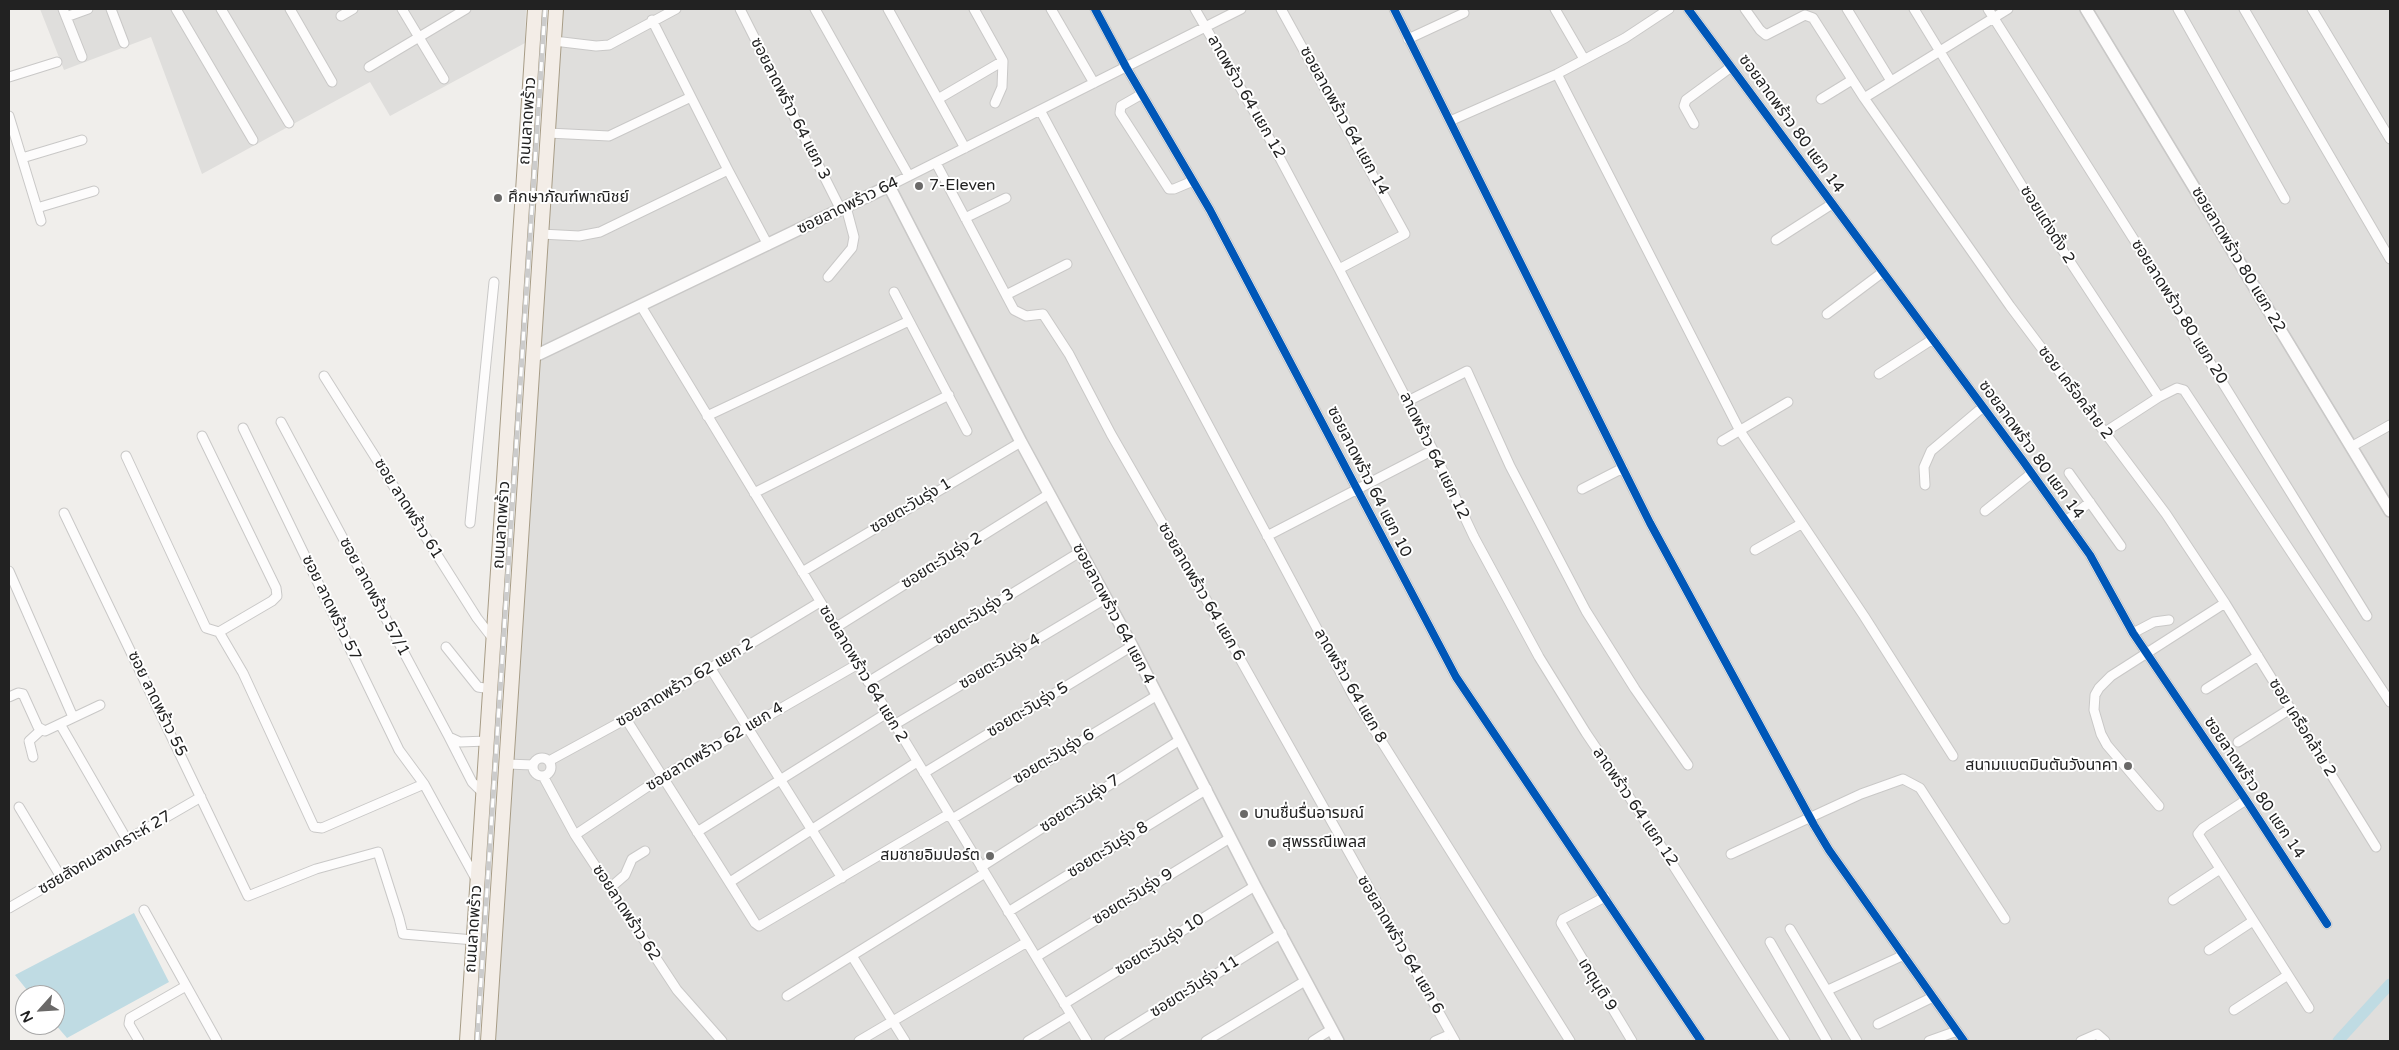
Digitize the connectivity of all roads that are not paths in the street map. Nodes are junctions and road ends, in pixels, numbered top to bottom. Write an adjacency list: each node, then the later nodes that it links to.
1 (88, 9): 34 (street)
2 (111, 9): 43 (street)
3 (176, 9): 73 (street)
4 (221, 9): 68 (street)
5 (290, 9): 57 (street)
6 (353, 9): 36 (street)
7 (402, 9): 40 (street)
8 (466, 9): 40 (street)
9 (535, 9): 104 (main road, ถนนลาดพร้าว)
10 (556, 9): 42 (main road, ถนนลาดพร้าว)
11 (676, 9): 38 (street)
12 (740, 9): 86 (street, ซอยลาดพร้าว 64 แยก 3)
13 (815, 9): 78 (street)
14 (888, 9): 62 (street)
15 (974, 9): 47 (street)
16 (1051, 9): 58 (street)
17 (1095, 9): 50 (street, ซอยลาดพร้าว 64 แยก 10)
18 (1195, 9): 39 (street, ลาดพร้าว 64 แยก 12)
19 (1241, 9): 39 (street, ซอยลาดพร้าว 64)
20 (1282, 9): 94 (street, ซอยลาดพร้าว 64 แยก 14)
21 (1394, 9): 41 (street)
22 (1555, 9): 46 (street)
23 (1669, 9): 46 (street)
24 (1688, 9): 51 (street, ซอยลาดพร้าว 80 แยก 14)
25 (1746, 9): 55 (street, ซอย เครือคล้าย 2)
26 (1847, 9): 56 (street)
27 (1914, 9): 44 (street, ซอยแต่งตั้ง 2)
28 (1988, 9): 37 (street, ซอยลาดพร้าว 80 แยก 20)
29 (2008, 9): 37 (street)
30 (2086, 9): 123 (street, ซอยลาดพร้าว 80 แยก 22)
31 (2178, 9): 83 (street)
32 (2244, 9): 92 (street)
33 (2312, 9): 71 (street)
34 (65, 13): 45 (street)
35 (1464, 13): 41 (street)
36 (341, 16)
37 (1994, 17): 44 (street); 150 (street, ซอยลาดพร้าว 80 แยก 20)
38 (652, 20): 42 (street); 60 (street)
39 (1205, 26): 50 (street, ซอยลาดพร้าว 64); 94 (street, ลาดพร้าว 64 แยก 12)
40 (419, 37): 49 (street); 54 (street)
41 (1408, 39): 67 (street)
42 (554, 42): 70 (main road, ถนนลาดพร้าว)
43 (124, 43)
44 (1940, 51): 56 (street); 109 (street, ซอยแต่งตั้ง 2)
45 (82, 57)
46 (1584, 59): 52 (street)
47 (1003, 61): 62 (street); 64 (street)
48 (57, 62): 53 (street)
49 (369, 67)
50 (1126, 67): 58 (street, ซอยลาดพร้าว 64); 59 (street, ซอยลาดพร้าว 64 แยก 10)
51 (1731, 67): 69 (street); 84 (street, ซอยลาดพร้าว 80 แยก 14)
52 (1556, 74): 67 (street); 118 (street)
53 (9, 77)
54 (444, 79)
55 (1852, 80): 61 (street, ซอย เครือคล้าย 2); 63 (street)
56 (1891, 81): 61 (street)
57 (332, 82)
58 (1094, 83): 65 (street, ซอยลาดพร้าว 64)
59 (1142, 94): 79 (street, ซอยลาดพร้าว 64 แยก 10); 79 (street)
60 (691, 97): 70 (street); 77 (street)
61 (1864, 98): 119 (street, ซอย เครือคล้าย 2)
62 (938, 99): 74 (street)
63 (1821, 99)
64 (995, 103)
65 (1040, 110): 74 (street, ซอยลาดพร้าว 64); 141 (street, ลาดพร้าว 64 แยก 8)
66 (9, 116): 75 (street)
67 (1450, 121): 126 (street)
68 (289, 123)
69 (1694, 124)
70 (548, 133): 89 (main road, ถนนลาดพร้าว)
71 (2390, 139)
72 (82, 140): 75 (street)
73 (253, 140)
74 (965, 148): 76 (street, ซอยลาดพร้าว 64)
75 (22, 158): 85 (street)
76 (936, 164): 78 (street, ซอยลาดพร้าว 64); 87 (street, ซอยลาดพร้าว 64 แยก 6)
77 (728, 170): 89 (street); 91 (street)
78 (909, 176): 80 (street, ซอยลาดพร้าว 64)
79 (1193, 180): 131 (street, ซอยลาดพร้าว 64 แยก 10)
80 (889, 186): 86 (street, ซอยลาดพร้าว 64); 122 (street, ซอยลาดพร้าว 64 แยก 4)
81 (94, 191): 85 (street)
82 (1006, 198): 87 (street)
83 (2285, 199)
84 (1832, 204): 90 (street); 95 (street, ซอยลาดพร้าว 80 แยก 14)
85 (37, 208): 88 (street)
86 (843, 208): 91 (street, ซอยลาดพร้าว 64); 96 (street, ซอยลาดพร้าว 64 แยก 3)
87 (965, 218): 99 (street, ซอยลาดพร้าว 64 แยก 6)
88 (41, 221)
89 (541, 234): 105 (main road, ถนนลาดพร้าว)
90 (1776, 240)
91 (768, 245): 100 (street, ซอยลาดพร้าว 64)
92 (2390, 259)
93 (1067, 264): 99 (street)
94 (1340, 269): 110 (street, ลาดพร้าว 64 แยก 12)
95 (1883, 272): 101 (street); 103 (street, ซอยลาดพร้าว 80 แยก 14)
96 (828, 277)
97 (494, 282): 139 (street)
98 (894, 292): 102 (street)
99 (1006, 295): 249 (street, ซอยลาดพร้าว 64 แยก 6)
100 (641, 306): 105 (street, ซอยลาดพร้าว 64); 113 (street, ซอยลาดพร้าว 64 แยก 2)
101 (1827, 314)
102 (909, 321): 108 (street); 113 (street)
103 (1933, 339): 106 (street); 112 (street, ซอยลาดพร้าว 80 แยก 14)
104 (513, 358): 105 (main road); 155 (main road, ถนนลาดพร้าว)
105 (533, 358): 185 (main road, ถนนลาดพร้าว)
106 (1879, 374)
107 (324, 376): 155 (street, ซอย ลาดพร้าว 61)
108 (949, 395): 117 (street); 132 (street)
109 (2159, 397): 119 (street); 167 (street)
110 (1408, 401): 124 (street, ลาดพร้าว 64 แยก 12); 186 (street)
111 (1788, 402): 118 (street)
112 (1983, 407): 127 (street, ซอยลาดพร้าว 80 แยก 14); 129 (street)
113 (707, 416): 132 (street, ซอยลาดพร้าว 64 แยก 2)
114 (281, 422): 177 (street, ซอย ลาดพร้าว 57/1)
115 (2390, 425): 123 (street)
116 (243, 428): 192 (street, ซอย ลาดพร้าว 57)
117 (967, 431)
118 (1740, 431): 121 (street); 140 (street)
119 (2105, 432): 149 (street, ซอย เครือคล้าย 2)
120 (202, 436): 153 (street)
121 (1722, 441)
122 (1021, 442): 133 (street, ซอยลาดพร้าว 64 แยก 4); 146 (street, ซอยตะวันรุ่ง 1)
123 (2351, 447): 136 (street, ซอยลาดพร้าว 80 แยก 22)
124 (1433, 450): 131 (street); 267 (street, ลาดพร้าว 64 แยก 12)
125 (126, 456): 153 (street)
126 (1623, 468): 130 (street); 200 (street)
127 (2032, 473): 135 (street); 138 (street, ซอยลาดพร้าว 80 แยก 14)
128 (2069, 473): 134 (street)
129 (1925, 485)
130 (1582, 489)
131 (1358, 490): 141 (street); 217 (street, ซอยลาดพร้าว 64 แยก 10)
132 (754, 493): 146 (street, ซอยลาดพร้าว 64 แยก 2)
133 (1049, 494): 144 (street, ซอยลาดพร้าว 64 แยก 4); 152 (street, ซอยตะวันรุ่ง 2)
134 (2090, 502): 138 (street); 142 (street)
135 (1985, 511)
136 (2390, 511)
137 (64, 513): 195 (street, ซอย ลาดพร้าว 55)
138 (2066, 521): 154 (street, ซอยลาดพร้าว 80 แยก 14)
139 (470, 523)
140 (1802, 524): 143 (street); 181 (street)
141 (1267, 536): 264 (street, ลาดพร้าว 64 แยก 8)
142 (2121, 546)
143 (1755, 550)
144 (1080, 552): 147 (street, ซอยลาดพร้าว 64 แยก 4); 162 (street, ซอยตะวันรุ่ง 3)
145 (9, 571): 171 (street)
146 (802, 572): 148 (street, ซอยลาดพร้าว 64 แยก 2)
147 (1105, 600): 156 (street, ซอยลาดพร้าว 64 แยก 4); 174 (street, ซอยตะวันรุ่ง 4)
148 (820, 602): 152 (street, ซอยลาดพร้าว 64 แยก 2); 161 (street, ซอยลาดพร้าว 62 แยก 2)
149 (2225, 603): 158 (street); 159 (street, ซอย เครือคล้าย 2)
150 (2367, 616)
151 (2168, 620): 154 (street)
152 (836, 628): 160 (street, ซอยลาดพร้าว 64 แยก 2)
153 (219, 632): 192 (street)
154 (2133, 633): 158 (street, ซอยลาดพร้าว 80 แยก 14)
155 (494, 640): 163 (main road, ถนนลาดพร้าว)
156 (1132, 646): 165 (street, ซอยลาดพร้าว 64 แยก 4); 188 (street, ซอยตะวันรุ่ง 5)
157 (446, 647): 163 (street)
158 (2146, 652): 196 (street, ซอยลาดพร้าว 80 แยก 14); 197 (street)
159 (2258, 656): 164 (street); 169 (street, ซอย เครือคล้าย 2)
160 (858, 664): 162 (street, ซอยลาดพร้าว 64 แยก 2); 175 (street, ซอยลาดพร้าว 62 แยก 4)
161 (711, 669): 172 (street, ซอยลาดพร้าว 62 แยก 2); 175 (street)
162 (868, 682): 170 (street, ซอยลาดพร้าว 64 แยก 2)
163 (491, 689): 179 (main road, ถนนลาดพร้าว)
164 (2206, 689)
165 (1156, 696): 178 (street, ซอยลาดพร้าว 64 แยก 4); 199 (street, ซอยตะวันรุ่ง 6)
166 (9, 697): 176 (street)
167 (2390, 702)
168 (100, 705): 171 (street)
169 (2290, 709): 180 (street); 206 (street, ซอย เครือคล้าย 2)
170 (887, 713): 174 (street, ซอยลาดพร้าว 64 แยก 2); 191 (street)
171 (73, 717): 173 (street)
172 (626, 719): 183 (street, ซอยลาดพร้าว 62 แยก 2); 190 (street)
173 (60, 724): 176 (street); 205 (street)
174 (894, 725): 184 (street, ซอยลาดพร้าว 64 แยก 2)
175 (747, 726): 190 (street, ซอยลาดพร้าว 62 แยก 4); 191 (street)
176 (41, 730): 182 (street)
177 (449, 737): 179 (street); 194 (street, ซอย ลาดพร้าว 57/1)
178 (1180, 740): 193 (street, ซอยลาดพร้าว 64 แยก 4); 210 (street, ซอยตะวันรุ่ง 7)
179 (487, 742): 194 (main road, ถนนลาดพร้าว)
180 (2238, 742)
181 (1953, 756)
182 (33, 757)
183 (549, 762): 187 (street); 189 (street)
184 (917, 762): 188 (street, ซอยลาดพร้าว 64 แยก 2); 201 (street)
185 (507, 764): 187 (street); 230 (main road, ถนนลาดพร้าว)
186 (1688, 764)
187 (533, 765): 189 (street, ซอยลาดพร้าว 62)
188 (924, 773): 199 (street, ซอยลาดพร้าว 64 แยก 2)
189 (543, 776): 203 (street, ซอยลาดพร้าว 62)
190 (662, 777): 202 (street); 203 (street, ซอยลาดพร้าว 62 แยก 4)
191 (781, 780): 201 (street); 202 (street)
192 (424, 784): 213 (street, ซอย ลาดพร้าว 57)
193 (1207, 789): 204 (street, ซอยลาดพร้าว 64 แยก 4); 221 (street, ซอยตะวันรุ่ง 8)
194 (484, 794): 213 (main road, ถนนลาดพร้าว)
195 (201, 797): 205 (street, ซฮยสังคมสงเคราะห์ 27); 227 (street, ซอย ลาดพร้าว 55)
196 (2246, 800): 209 (street); 224 (street, ซอยลาดพร้าว 80 แยก 14)
197 (2159, 806)
198 (19, 808): 211 (street)
199 (950, 816): 210 (street, ซอยลาดพร้าว 64 แยก 2); 212 (street, ซอยตะวันรุ่ง 6)
200 (1811, 819): 208 (street); 222 (street); 232 (street)
201 (812, 829): 212 (street); 214 (street)
202 (697, 832): 214 (street)
203 (575, 835): 216 (street, ซอยลาดพร้าว 62)
204 (1230, 838): 215 (street, ซอยลาดพร้าว 64 แยก 4); 234 (street, ซอยตะวันรุ่ง 9)
205 (127, 840): 211 (street, ซฮยสังคมสงเคราะห์ 27)
206 (2376, 846)
207 (645, 851): 216 (street)
208 (1731, 854)
209 (2220, 869): 218 (street); 223 (street)
210 (983, 870): 221 (street, ซอยลาดพร้าว 64 แยก 2); 233 (street, ซอยตะวันรุ่ง 7)
211 (61, 877): 219 (street, ซฮยสังคมสงเคราะห์ 27)
212 (842, 878): 214 (street, ซอยตะวันรุ่ง 6)
213 (478, 882): 227 (main road, ถนนลาดพร้าว)
214 (730, 882)
215 (1255, 886): 226 (street, ซอยลาดพร้าว 64 แยก 4); 241 (street, ซอยตะวันรุ่ง 10)
216 (610, 888): 254 (street, ซอยลาดพร้าว 62)
217 (1605, 897): 265 (street, เกตุนุติ 9); 266 (street, ซอยลาดพร้าว 64 แยก 10)
218 (2173, 900)
219 (9, 908)
220 (144, 910): 237 (street)
221 (1008, 912): 228 (street, ซอยลาดพร้าว 64 แยก 2)
222 (2005, 919)
223 (2254, 922): 231 (street); 235 (street)
224 (2327, 924)
225 (1790, 929): 238 (street)
226 (1282, 933): 236 (street, ซอยลาดพร้าว 64 แยก 4); 259 (street, ซอยตะวันรุ่ง 11)
227 (474, 940): 230 (main road); 252 (main road, ถนนลาดพร้าว)
228 (1027, 942): 234 (street, ซอยลาดพร้าว 64 แยก 2); 245 (street)
229 (1770, 942): 268 (street)
230 (495, 943): 253 (main road, ถนนลาดพร้าว)
231 (2209, 950)
232 (1904, 955): 238 (street); 240 (street)
233 (852, 956): 239 (street, ซอยตะวันรุ่ง 7); 245 (street)
234 (1036, 957): 241 (street, ซอยลาดพร้าว 64 แยก 2)
235 (2288, 976): 242 (street); 243 (street)
236 (1305, 981): 247 (street, ซอยลาดพร้าว 64 แยก 4); 260 (street)
237 (186, 986): 250 (street); 251 (street)
238 (1828, 990): 269 (street)
239 (787, 996)
240 (1933, 997): 246 (street); 248 (street)
241 (1064, 1004): 244 (street, ซอยลาดพร้าว 64 แยก 2)
242 (2309, 1008)
243 (2234, 1010)
244 (1071, 1015): 257 (street); 258 (street, ซอยลาดพร้าว 64 แยก 2)
245 (892, 1022): 255 (street); 256 (street)
246 (1878, 1024)
247 (1332, 1029): 261 (street); 262 (street, ซอยลาดพร้าว 64 แยก 4)
248 (1957, 1031): 270 (street); 271 (street)
249 (1453, 1038): 263 (street)
250 (139, 1041)
251 (218, 1041)
252 (467, 1041)
253 (488, 1041)
254 (722, 1041)
255 (859, 1041)
256 (905, 1041)
257 (1028, 1041)
258 (1087, 1041)
259 (1109, 1041)
260 (1206, 1041)
261 (1312, 1041)
262 (1338, 1041)
263 (1435, 1041)
264 (1570, 1041)
265 (1632, 1041)
266 (1701, 1041)
267 (1785, 1041)
268 (1827, 1041)
269 (1857, 1041)
270 (1929, 1041)
271 (1964, 1041)
272 (2081, 1041): 273 (street)
273 (2105, 1041)

